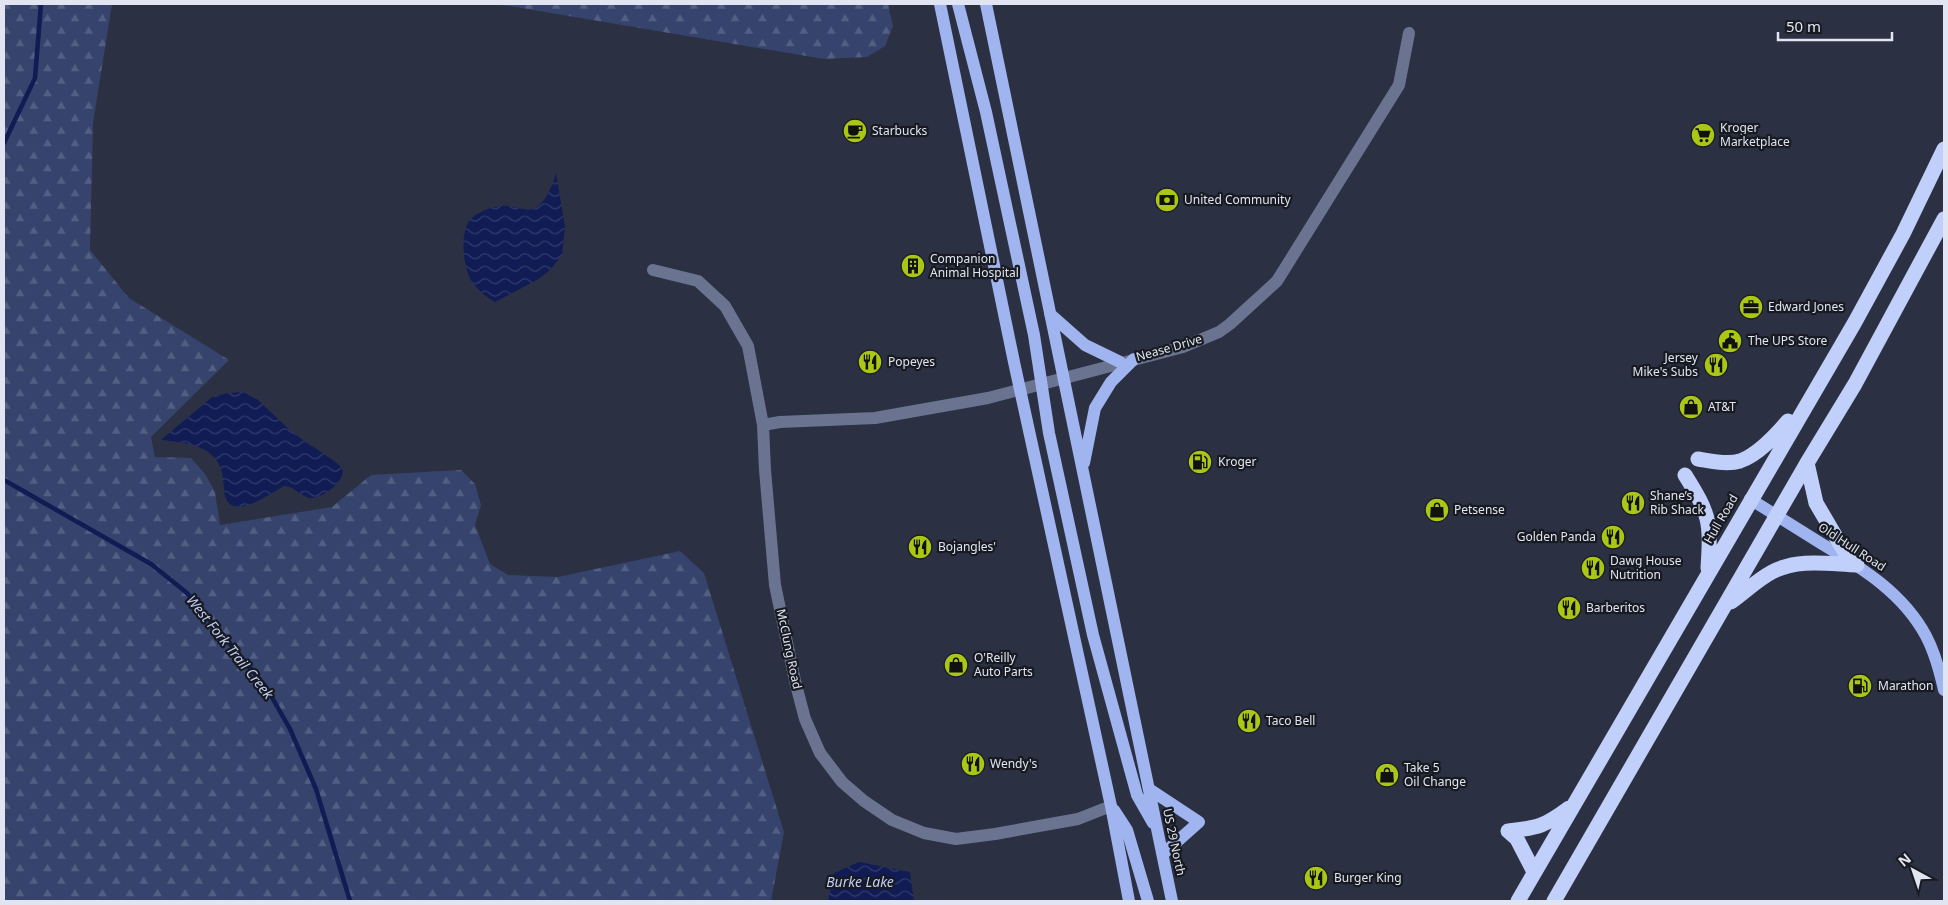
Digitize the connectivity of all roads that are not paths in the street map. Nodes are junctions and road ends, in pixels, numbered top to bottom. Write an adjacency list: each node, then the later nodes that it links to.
1 (940, 4): 13 (main road)
2 (958, 4): 12 (main road)
3 (986, 4): 8 (main road, US 29 North)
4 (1409, 33): 9 (street, Nease Drive)
5 (1944, 149): 14 (highway, Hull Road)
6 (1944, 219): 17 (highway)
7 (653, 270): 15 (street, McClung Road)
8 (1050, 314): 10 (main road); 11 (main road, US 29 North)
9 (1134, 358): 10 (street, Nease Drive); 18 (main road)
10 (1120, 362): 11 (street, Nease Drive)
11 (1063, 377): 12 (street, Nease Drive); 18 (main road, US 29 North)
12 (1041, 384): 13 (street, Nease Drive); 29 (main road)
13 (1021, 390): 15 (street, Nease Drive); 28 (main road)
14 (1813, 392): 16 (highway); 20 (highway, Hull Road)
15 (763, 425): 28 (street, McClung Road)
16 (1698, 459)
17 (1807, 463): 21 (highway); 22 (highway)
18 (1083, 473): 26 (main road, US 29 North)
19 (1685, 475): 23 (highway)
20 (1750, 499): 21 (main road, Old Hull Road); 23 (highway, Hull Road)
21 (1776, 516): 22 (main road, Old Hull Road); 24 (highway)
22 (1853, 563): 24 (highway); 25 (main road, Old Hull Road)
23 (1708, 573): 27 (highway, Hull Road)
24 (1724, 608): 36 (highway)
25 (1944, 690)
26 (1149, 789): 29 (main road, US 29 North); 30 (main road)
27 (1574, 804): 31 (highway, Hull Road); 31 (highway)
28 (1111, 806): 33 (main road); 34 (main road)
29 (1158, 831): 30 (main road, US 29 North)
30 (1163, 854): 35 (main road, US 29 North)
31 (1534, 872): 32 (highway, Hull Road)
32 (1521, 898)
33 (1129, 901)
34 (1148, 901)
35 (1172, 901)
36 (1554, 901)

